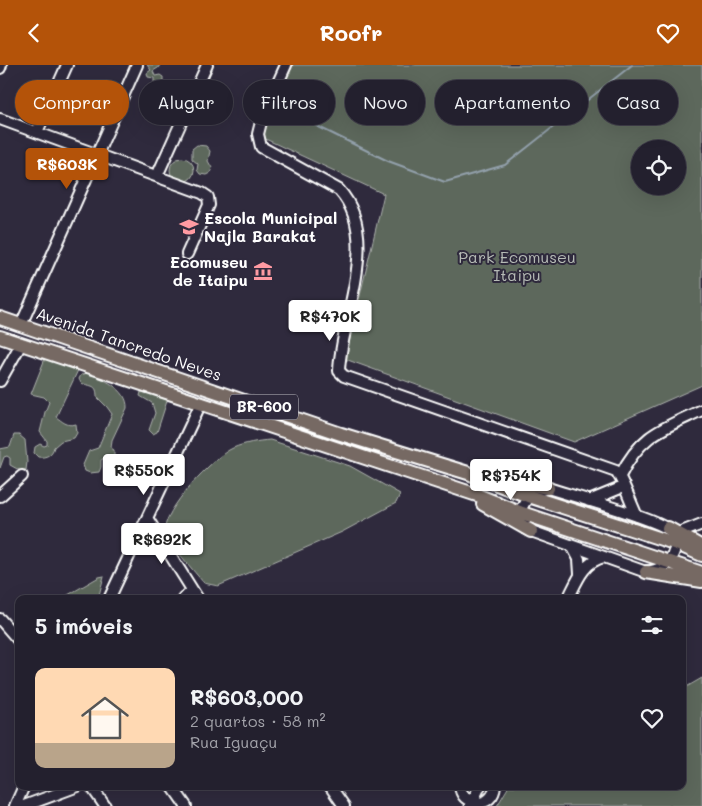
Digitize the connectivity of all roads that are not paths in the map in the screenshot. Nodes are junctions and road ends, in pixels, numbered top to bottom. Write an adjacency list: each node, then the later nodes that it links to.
1 (67, 65): 6 (street)
2 (137, 65): 7 (street)
3 (207, 65): 8 (street)
4 (286, 65): 19 (street)
5 (0, 119): 6 (street)
6 (37, 132): 7 (street)
7 (97, 154): 8 (street); 11 (street)
8 (157, 176): 9 (street)
9 (187, 254)
10 (0, 318): 11 (main road, Avenida Tancredo Neves / BR-600)
11 (21, 325): 17 (main road, Avenida Tancredo Neves / BR-600)
12 (0, 337): 13 (main road, Avenida Tancredo Neves / BR-600)
13 (21, 344): 14 (street); 15 (main road, Avenida Tancredo Neves / BR-600)
14 (0, 381)
15 (202, 403): 22 (main road, Avenida Tancredo Neves / BR-600); 28 (street)
16 (702, 410): 19 (street)
17 (468, 473): 21 (main road); 24 (main road, Avenida Tancredo Neves / BR-600)
18 (22, 476): 23 (street)
19 (620, 476): 20 (street)
20 (623, 487): 25 (street); 27 (street)
21 (548, 489): 24 (street); 25 (street)
22 (460, 490): 26 (main road, Avenida Tancredo Neves / BR-600); 30 (main road)
23 (0, 495)
24 (528, 496): 26 (street); 31 (main road, Avenida Tancredo Neves / BR-600)
25 (589, 501): 27 (street)
26 (522, 513): 30 (street); 36 (main road, Avenida Tancredo Neves / BR-600)
27 (637, 516): 31 (street)
28 (147, 517): 41 (street); 42 (street)
29 (702, 524): 31 (street)
30 (531, 531): 32 (street)
31 (675, 535): 33 (main road); 34 (main road, Avenida Tancredo Neves / BR-600); 36 (street)
32 (572, 546): 35 (street); 39 (street)
33 (702, 547)
34 (702, 555)
35 (604, 557): 37 (street); 39 (street)
36 (669, 562): 37 (street); 38 (main road, Avenida Tancredo Neves / BR-600)
37 (646, 571): 40 (main road)
38 (702, 573)
39 (580, 574): 43 (street)
40 (702, 581)
41 (111, 595)
42 (195, 595)
43 (570, 595)
44 (0, 619): 45 (street)
45 (15, 636)
46 (22, 790): 55 (street)
47 (67, 790): 56 (street)
48 (94, 790): 57 (street)
49 (175, 790): 58 (street)
50 (333, 790): 59 (street)
51 (461, 790): 54 (street)
52 (478, 790): 54 (street)
53 (494, 790): 54 (street)
54 (470, 804)
55 (15, 806)
56 (24, 806)
57 (105, 806)
58 (186, 806)
59 (344, 806)

